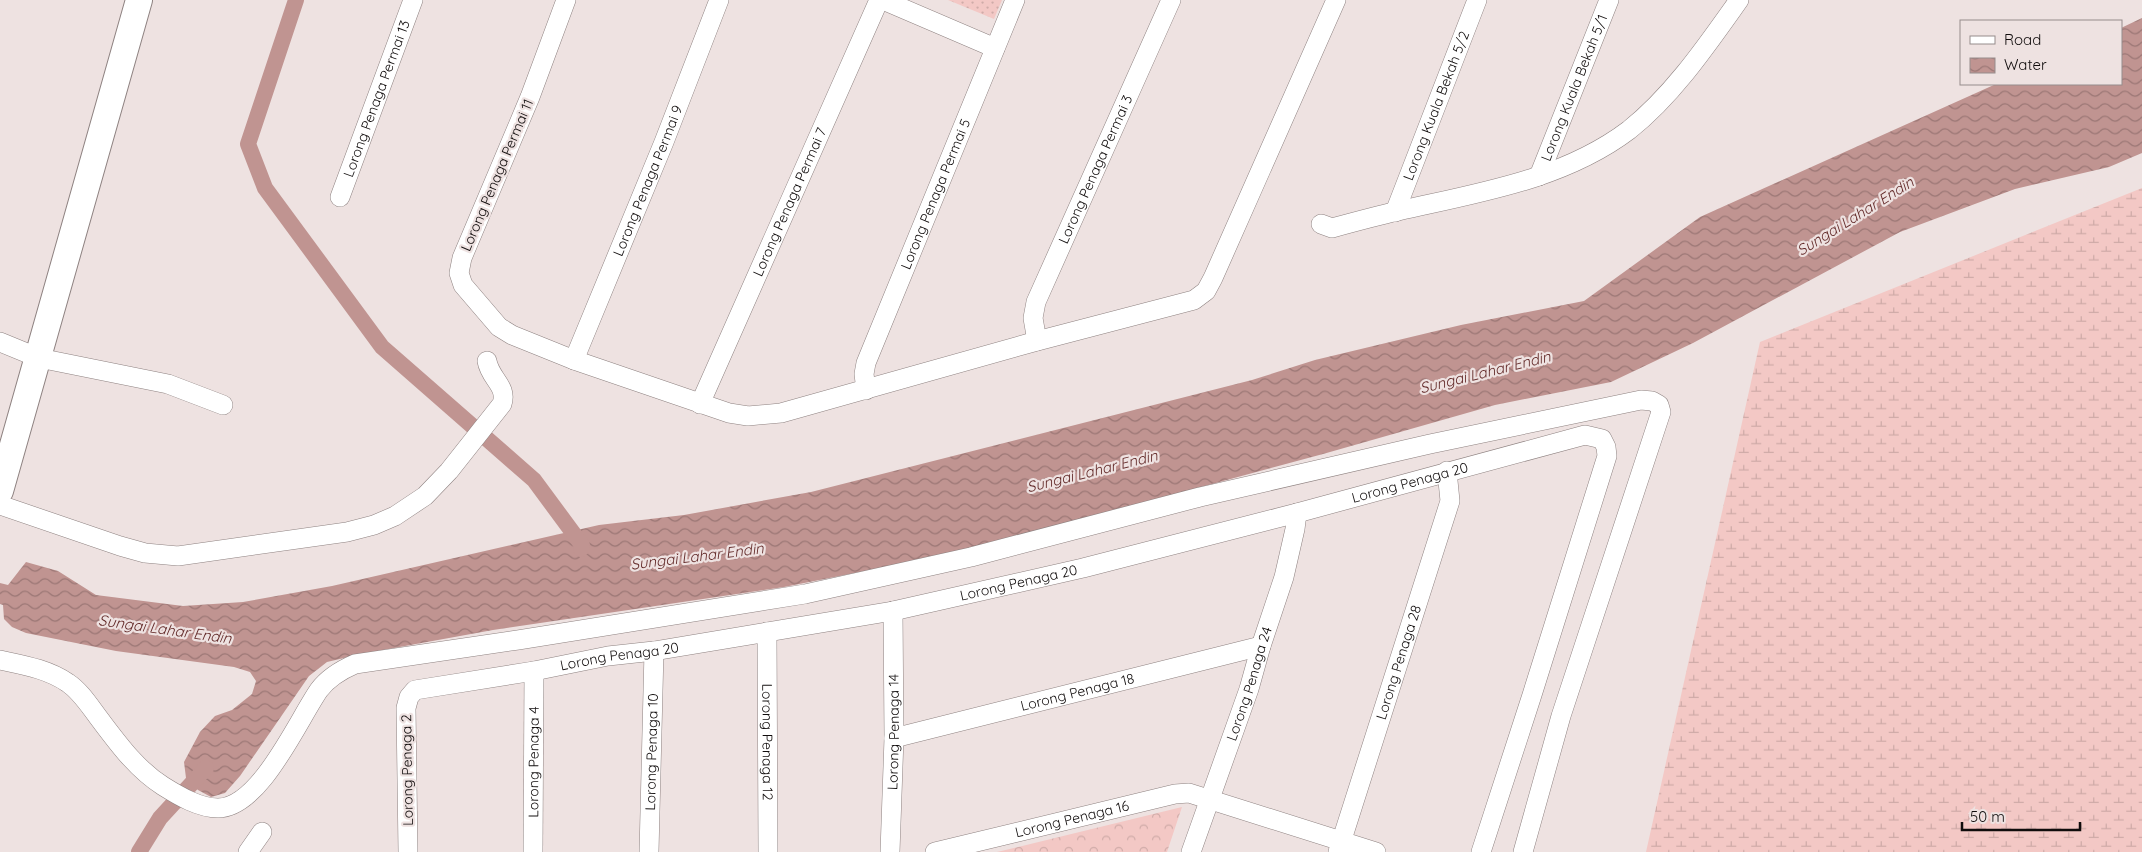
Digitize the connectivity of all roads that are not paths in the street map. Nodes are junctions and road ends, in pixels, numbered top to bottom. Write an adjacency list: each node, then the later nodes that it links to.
1 (139, 0): 20 (street)
2 (413, 0): 15 (street, Lorong Penaga Permai 13)
3 (566, 0): 21 (street, Lorong Penaga Permai 11)
4 (718, 0): 21 (street, Lorong Penaga Permai 9)
5 (879, 0): 24 (street, Lorong Penaga Permai 7)
6 (883, 0): 13 (street)
7 (1015, 0): 13 (street, Lorong Penaga Permai 5)
8 (1171, 0): 18 (street, Lorong Penaga Permai 3)
9 (1336, 0): 18 (street)
10 (1477, 0): 16 (street, Lorong Kuala Bekah 5/2)
11 (1609, 0): 14 (street, Lorong Kuala Bekah 5/1)
12 (1739, 0): 14 (street)
13 (995, 48): 23 (street, Lorong Penaga Permai 5)
14 (1539, 176): 16 (street)
15 (340, 197)
16 (1395, 212): 17 (street)
17 (1321, 224)
18 (1037, 341): 23 (street)
19 (0, 342): 20 (street)
20 (39, 358): 25 (street); 27 (street)
21 (574, 360): 24 (street)
22 (487, 361): 28 (street)
23 (866, 390): 24 (street)
24 (700, 404)
25 (223, 405)
26 (1447, 471): 29 (street, Lorong Penaga 20); 42 (street, Lorong Penaga 28); 52 (street, Lorong Penaga 20)
27 (0, 492)
28 (0, 505)
29 (1297, 513): 30 (street, Lorong Penaga 20); 33 (street, Lorong Penaga 24)
30 (893, 611): 32 (street, Lorong Penaga 20); 39 (street, Lorong Penaga 14)
31 (604, 626): 35 (street); 36 (street); 53 (street)
32 (767, 632): 34 (street, Lorong Penaga 20); 47 (street, Lorong Penaga 12)
33 (1260, 646): 39 (street, Lorong Penaga 18); 40 (street, Lorong Penaga 24)
34 (654, 651): 35 (street, Lorong Penaga 20); 46 (street, Lorong Penaga 10)
35 (608, 656): 37 (street, Lorong Penaga 20)
36 (0, 660)
37 (534, 671): 38 (street, Lorong Penaga 20); 45 (street, Lorong Penaga 4)
38 (414, 690): 44 (street, Lorong Penaga 2)
39 (894, 738): 48 (street, Lorong Penaga 14)
40 (1210, 799): 42 (street, Lorong Penaga 16); 49 (street, Lorong Penaga 16); 50 (street, Lorong Penaga 24)
41 (262, 832): 43 (street)
42 (1340, 846): 51 (street, Lorong Penaga 16)
43 (248, 852)
44 (408, 852)
45 (533, 852)
46 (649, 852)
47 (768, 852)
48 (890, 852)
49 (935, 852)
50 (1191, 852)
51 (1376, 852)
52 (1482, 852)
53 (1523, 852)

